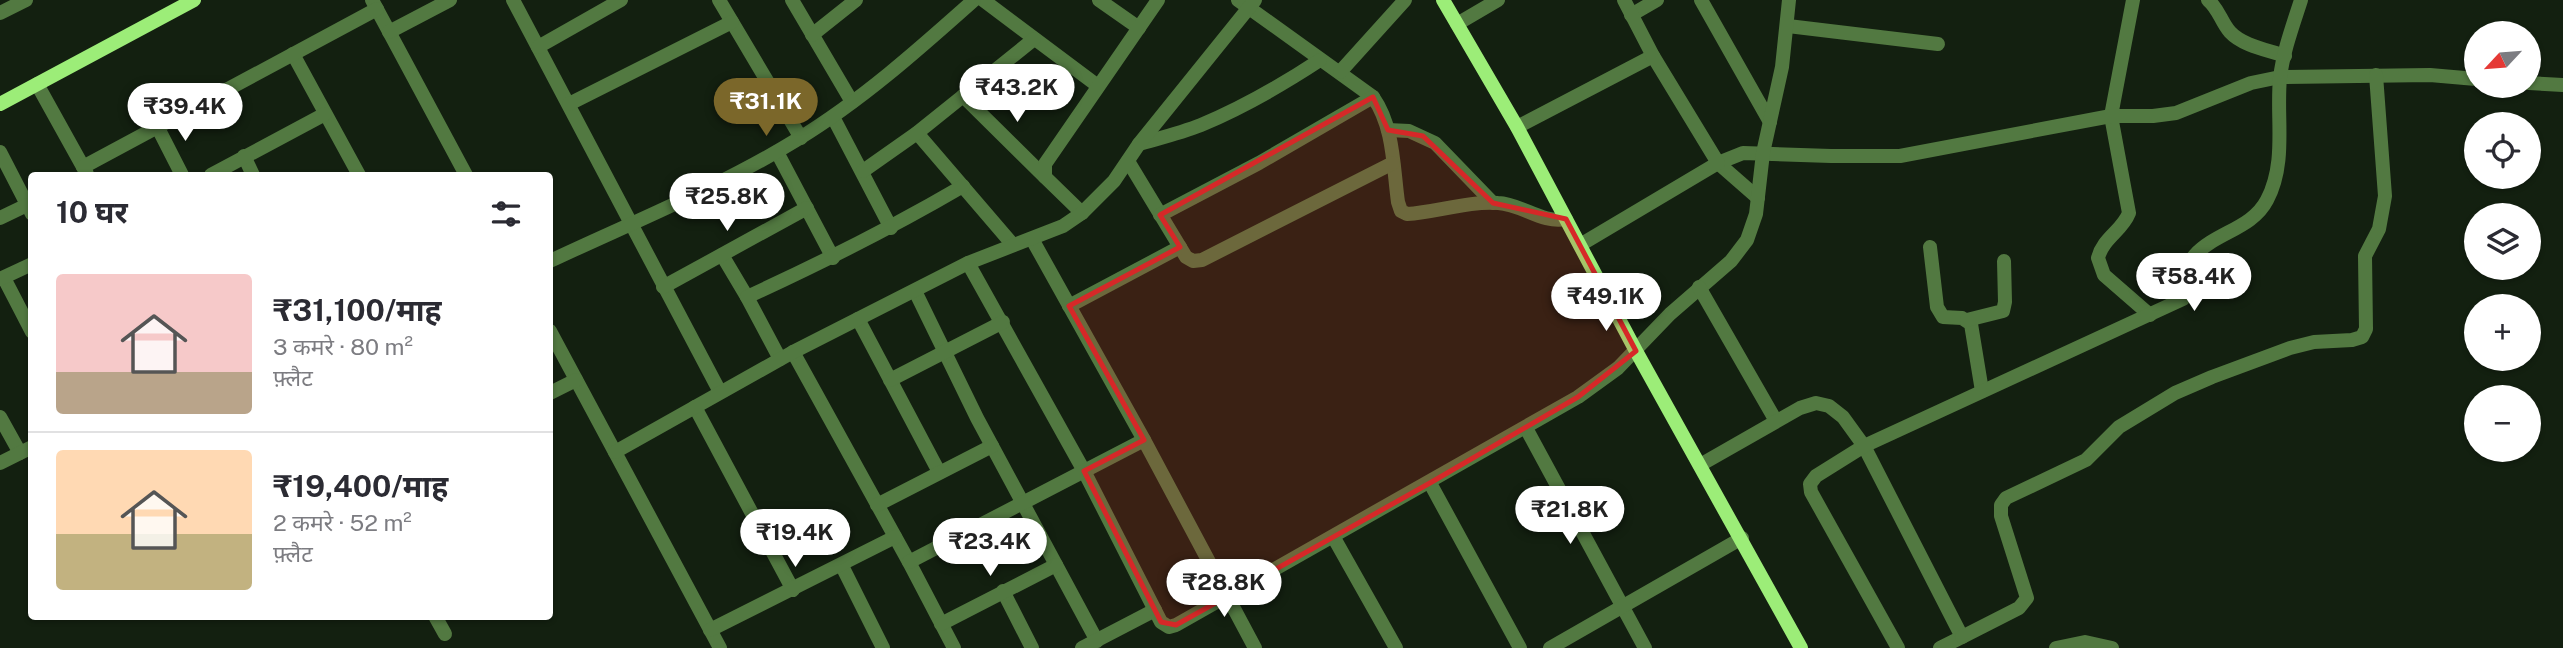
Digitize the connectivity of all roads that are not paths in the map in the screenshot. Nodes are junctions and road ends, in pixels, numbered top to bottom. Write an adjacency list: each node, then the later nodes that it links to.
1 (26, 0): 25 (street)
2 (194, 0): 44 (street)
3 (450, 0): 31 (street)
4 (513, 0): 35 (street)
5 (621, 0): 35 (street)
6 (719, 0): 27 (street)
7 (792, 0): 32 (street)
8 (856, 0): 32 (street)
9 (974, 0): 50 (street)
10 (983, 0): 33 (street)
11 (1100, 0): 30 (street)
12 (1158, 0): 30 (street)
13 (1405, 0): 40 (street)
14 (1443, 0): 28 (street)
15 (1498, 0): 28 (street)
16 (1624, 0): 26 (street)
17 (1657, 0): 26 (street)
18 (1701, 0): 56 (street)
19 (1789, 0): 29 (street)
20 (2133, 0): 54 (street)
21 (2208, 0): 38 (street)
22 (2301, 0): 38 (street)
23 (1247, 3): 39 (street); 62 (street)
24 (374, 5): 31 (street); 36 (street)
25 (0, 13)
26 (1631, 15): 37 (street)
27 (732, 22): 52 (street); 61 (street)
28 (1457, 24): 57 (street)
29 (1788, 26): 34 (street); 56 (street)
30 (1139, 28): 47 (street)
31 (389, 32): 76 (street)
32 (812, 35): 50 (street)
33 (1034, 38): 47 (street); 48 (street)
34 (1937, 44)
35 (538, 47): 52 (street)
36 (293, 54): 53 (street); 58 (street)
37 (1653, 56): 57 (street); 69 (street)
38 (2286, 56): 42 (street)
39 (1320, 60): 40 (street); 62 (street)
40 (1340, 72): 49 (street)
41 (2376, 75): 42 (street); 43 (street); 152 (street)
42 (2280, 77): 54 (street); 107 (street)
43 (2464, 78)
44 (37, 84): 51 (street); 70 (street)
45 (2541, 84): 46 (street)
46 (2563, 85)
47 (1098, 86): 77 (street)
48 (963, 96): 60 (street); 77 (street)
49 (1373, 97): 59 (street); 85 (street)
50 (852, 102): 55 (street)
51 (0, 104)
52 (569, 104): 88 (street)
53 (325, 114): 66 (street); 75 (street)
54 (2110, 116): 65 (street); 107 (street)
55 (833, 117): 61 (street); 71 (street)
56 (1770, 122): 65 (street)
57 (1517, 127): 87 (street)
58 (158, 128): 70 (street); 72 (street)
59 (1388, 130): 68 (street); 80 (street)
60 (917, 133): 71 (street); 78 (street)
61 (801, 138): 64 (street)
62 (1139, 144): 67 (street)
63 (0, 152): 81 (street)
64 (777, 152): 82 (street); 88 (street)
65 (1763, 153): 69 (street); 79 (street)
66 (244, 156): 73 (street); 74 (street)
67 (1128, 161): 84 (street); 85 (street)
68 (1393, 163): 80 (street); 93 (street)
69 (1718, 163): 79 (street); 92 (street)
70 (85, 171)
71 (863, 171): 89 (street)
72 (180, 172)
73 (216, 172)
74 (252, 172)
75 (357, 172)
76 (464, 172)
77 (1045, 177): 84 (street)
78 (963, 186): 89 (street); 91 (street)
79 (1758, 198): 103 (street)
80 (1493, 203): 87 (street)
81 (28, 207)
82 (807, 208): 95 (street); 96 (street)
83 (28, 209): 86 (street)
84 (1082, 213): 90 (street)
85 (1160, 215): 93 (street)
86 (0, 218)
87 (1566, 219): 92 (street)
88 (631, 223): 97 (street); 102 (street)
89 (891, 228): 96 (street)
90 (1032, 239): 91 (street); 106 (street)
91 (1013, 244): 99 (street)
92 (1580, 245): 113 (street)
93 (1180, 247): 106 (street)
94 (1930, 247): 109 (street)
95 (722, 255): 102 (street); 105 (street)
96 (833, 258): 105 (street)
97 (553, 260)
98 (2004, 261): 109 (street)
99 (968, 263): 104 (street); 110 (street)
100 (28, 266): 101 (street)
101 (2, 279): 111 (street)
102 (663, 287): 120 (street)
103 (1699, 287): 113 (street); 123 (street)
104 (915, 291): 108 (street); 114 (street)
105 (747, 297): 115 (street)
106 (1069, 306): 125 (street)
107 (2150, 315): 118 (street)
108 (858, 319): 115 (street); 117 (street)
109 (1967, 320): 118 (street)
110 (1003, 323): 114 (street); 132 (street)
111 (28, 325)
112 (553, 337): 116 (street)
113 (1636, 351): 124 (street); 131 (street)
114 (945, 352): 117 (street); 126 (street)
115 (787, 355): 120 (street); 136 (street)
116 (576, 380): 119 (street); 129 (street)
117 (890, 380): 133 (street)
118 (1982, 391): 127 (street)
119 (553, 392)
120 (720, 392): 121 (street)
121 (695, 407): 129 (street); 143 (street)
122 (0, 416): 128 (street)
123 (1776, 421): 127 (street); 131 (street)
124 (1526, 428): 134 (street); 146 (street)
125 (1144, 440): 132 (street); 145 (street)
126 (992, 446): 133 (street); 135 (street)
127 (1864, 446): 152 (street); 165 (street)
128 (26, 450): 130 (street)
129 (615, 452): 150 (street)
130 (0, 463)
131 (1700, 465): 139 (street)
132 (1084, 471): 135 (street); 147 (street)
133 (940, 472): 136 (street)
134 (1430, 483): 138 (street); 161 (street)
135 (1024, 503): 140 (street); 141 (street)
136 (877, 505): 137 (street)
137 (895, 537): 140 (street); 142 (street)
138 (1334, 538): 145 (street); 160 (street)
139 (1742, 538): 146 (street); 164 (street)
140 (909, 562): 149 (street)
141 (1056, 565): 144 (street); 153 (street)
142 (842, 566): 143 (street); 156 (street)
143 (793, 590): 150 (street)
144 (1003, 591): 149 (street); 158 (street)
145 (1228, 597): 147 (street); 154 (street)
146 (1623, 608): 162 (street); 163 (street)
147 (1155, 610): 153 (street)
148 (437, 620): 151 (street)
149 (941, 624): 157 (street)
150 (710, 630): 155 (street)
151 (445, 634)
152 (1962, 637): 166 (street)
153 (1097, 640): 159 (street)
154 (1252, 647)
155 (720, 648)
156 (883, 648)
157 (954, 648)
158 (1032, 648)
159 (1082, 648)
160 (1396, 648)
161 (1520, 648)
162 (1550, 648)
163 (1645, 648)
164 (1801, 648)
165 (1898, 648)
166 (1940, 648)
167 (2056, 648): 168 (street)
168 (2112, 648)

